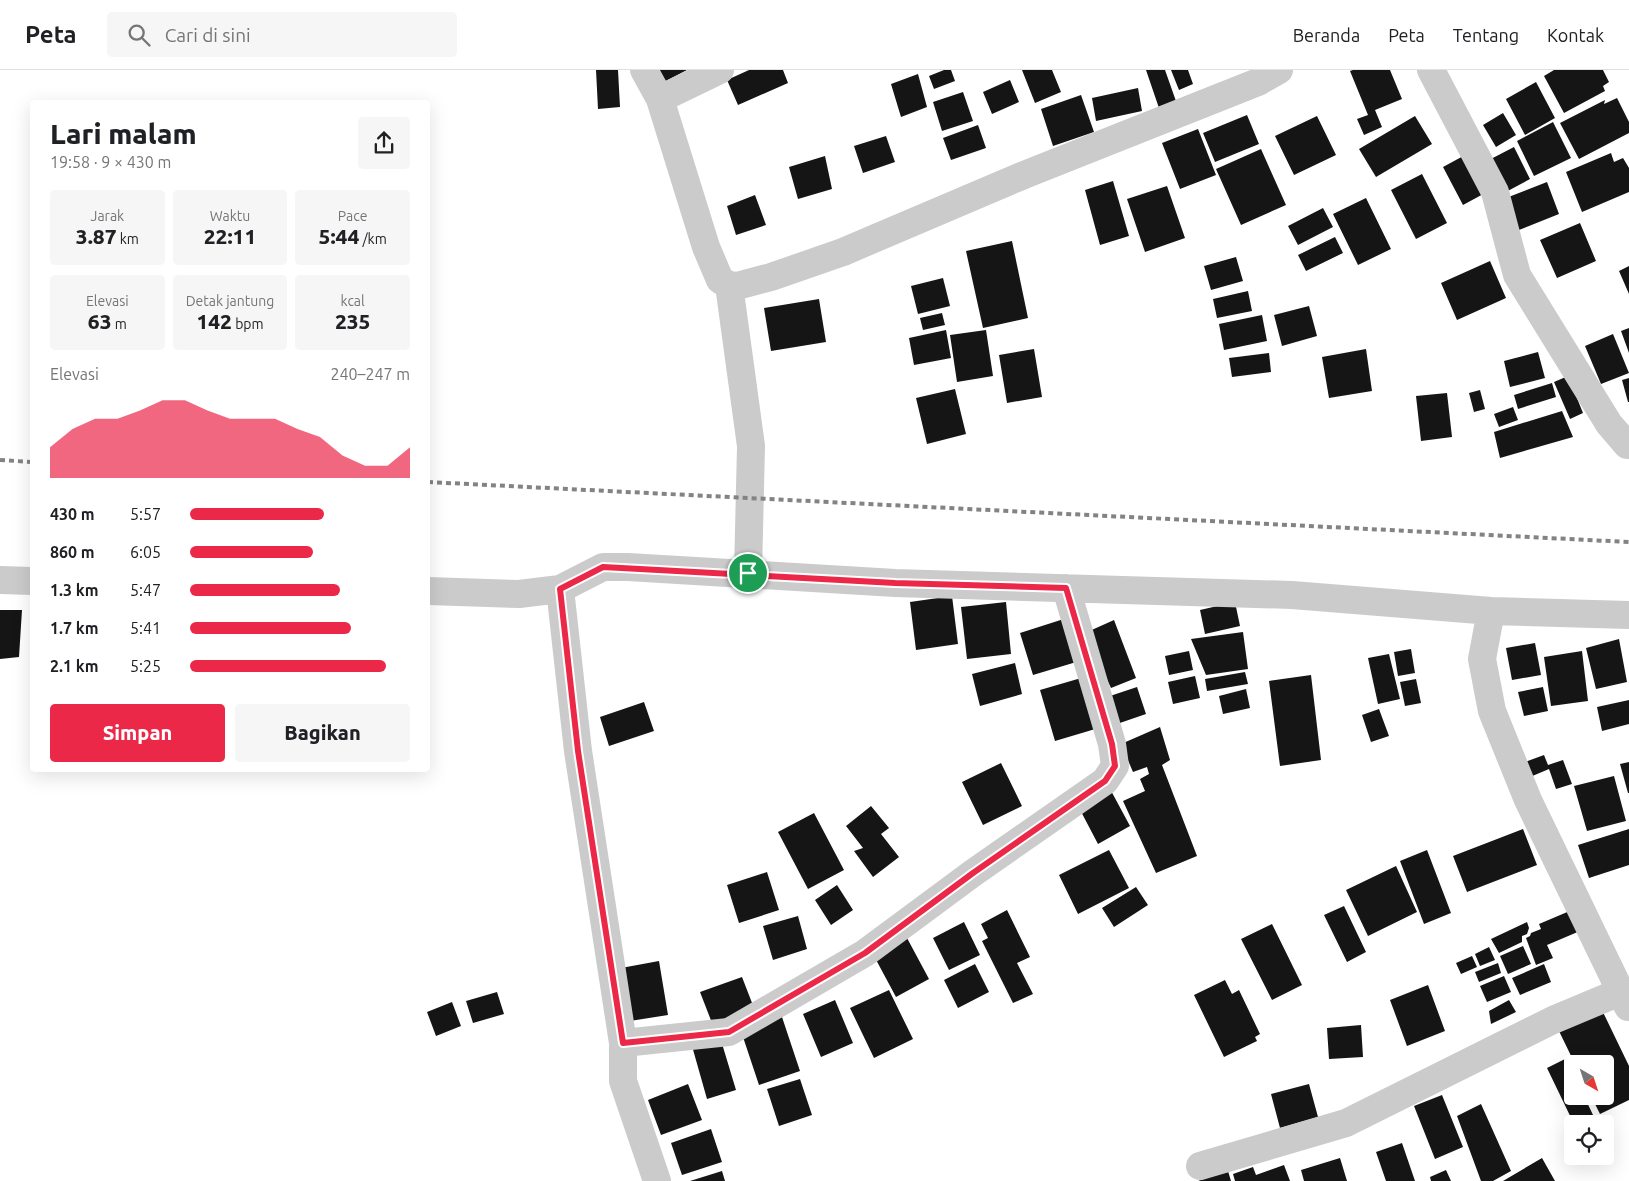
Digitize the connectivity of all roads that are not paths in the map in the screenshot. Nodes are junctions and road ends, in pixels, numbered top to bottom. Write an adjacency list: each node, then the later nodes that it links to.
1 (644, 70): 5 (street)
2 (720, 70): 5 (street)
3 (1279, 70): 6 (street)
4 (1431, 70): 7 (street)
5 (660, 99): 6 (street)
6 (729, 285): 8 (street)
7 (1629, 444)
8 (748, 573): 11 (street); 12 (street)
9 (0, 580): 10 (street)
10 (30, 581)
11 (1066, 588): 14 (street); 17 (street)
12 (560, 589): 13 (street); 17 (street)
13 (430, 591)
14 (1491, 611): 15 (street); 16 (street)
15 (1629, 615)
16 (1624, 1000): 18 (street)
17 (623, 1043): 19 (street)
18 (1200, 1166)
19 (657, 1181)

